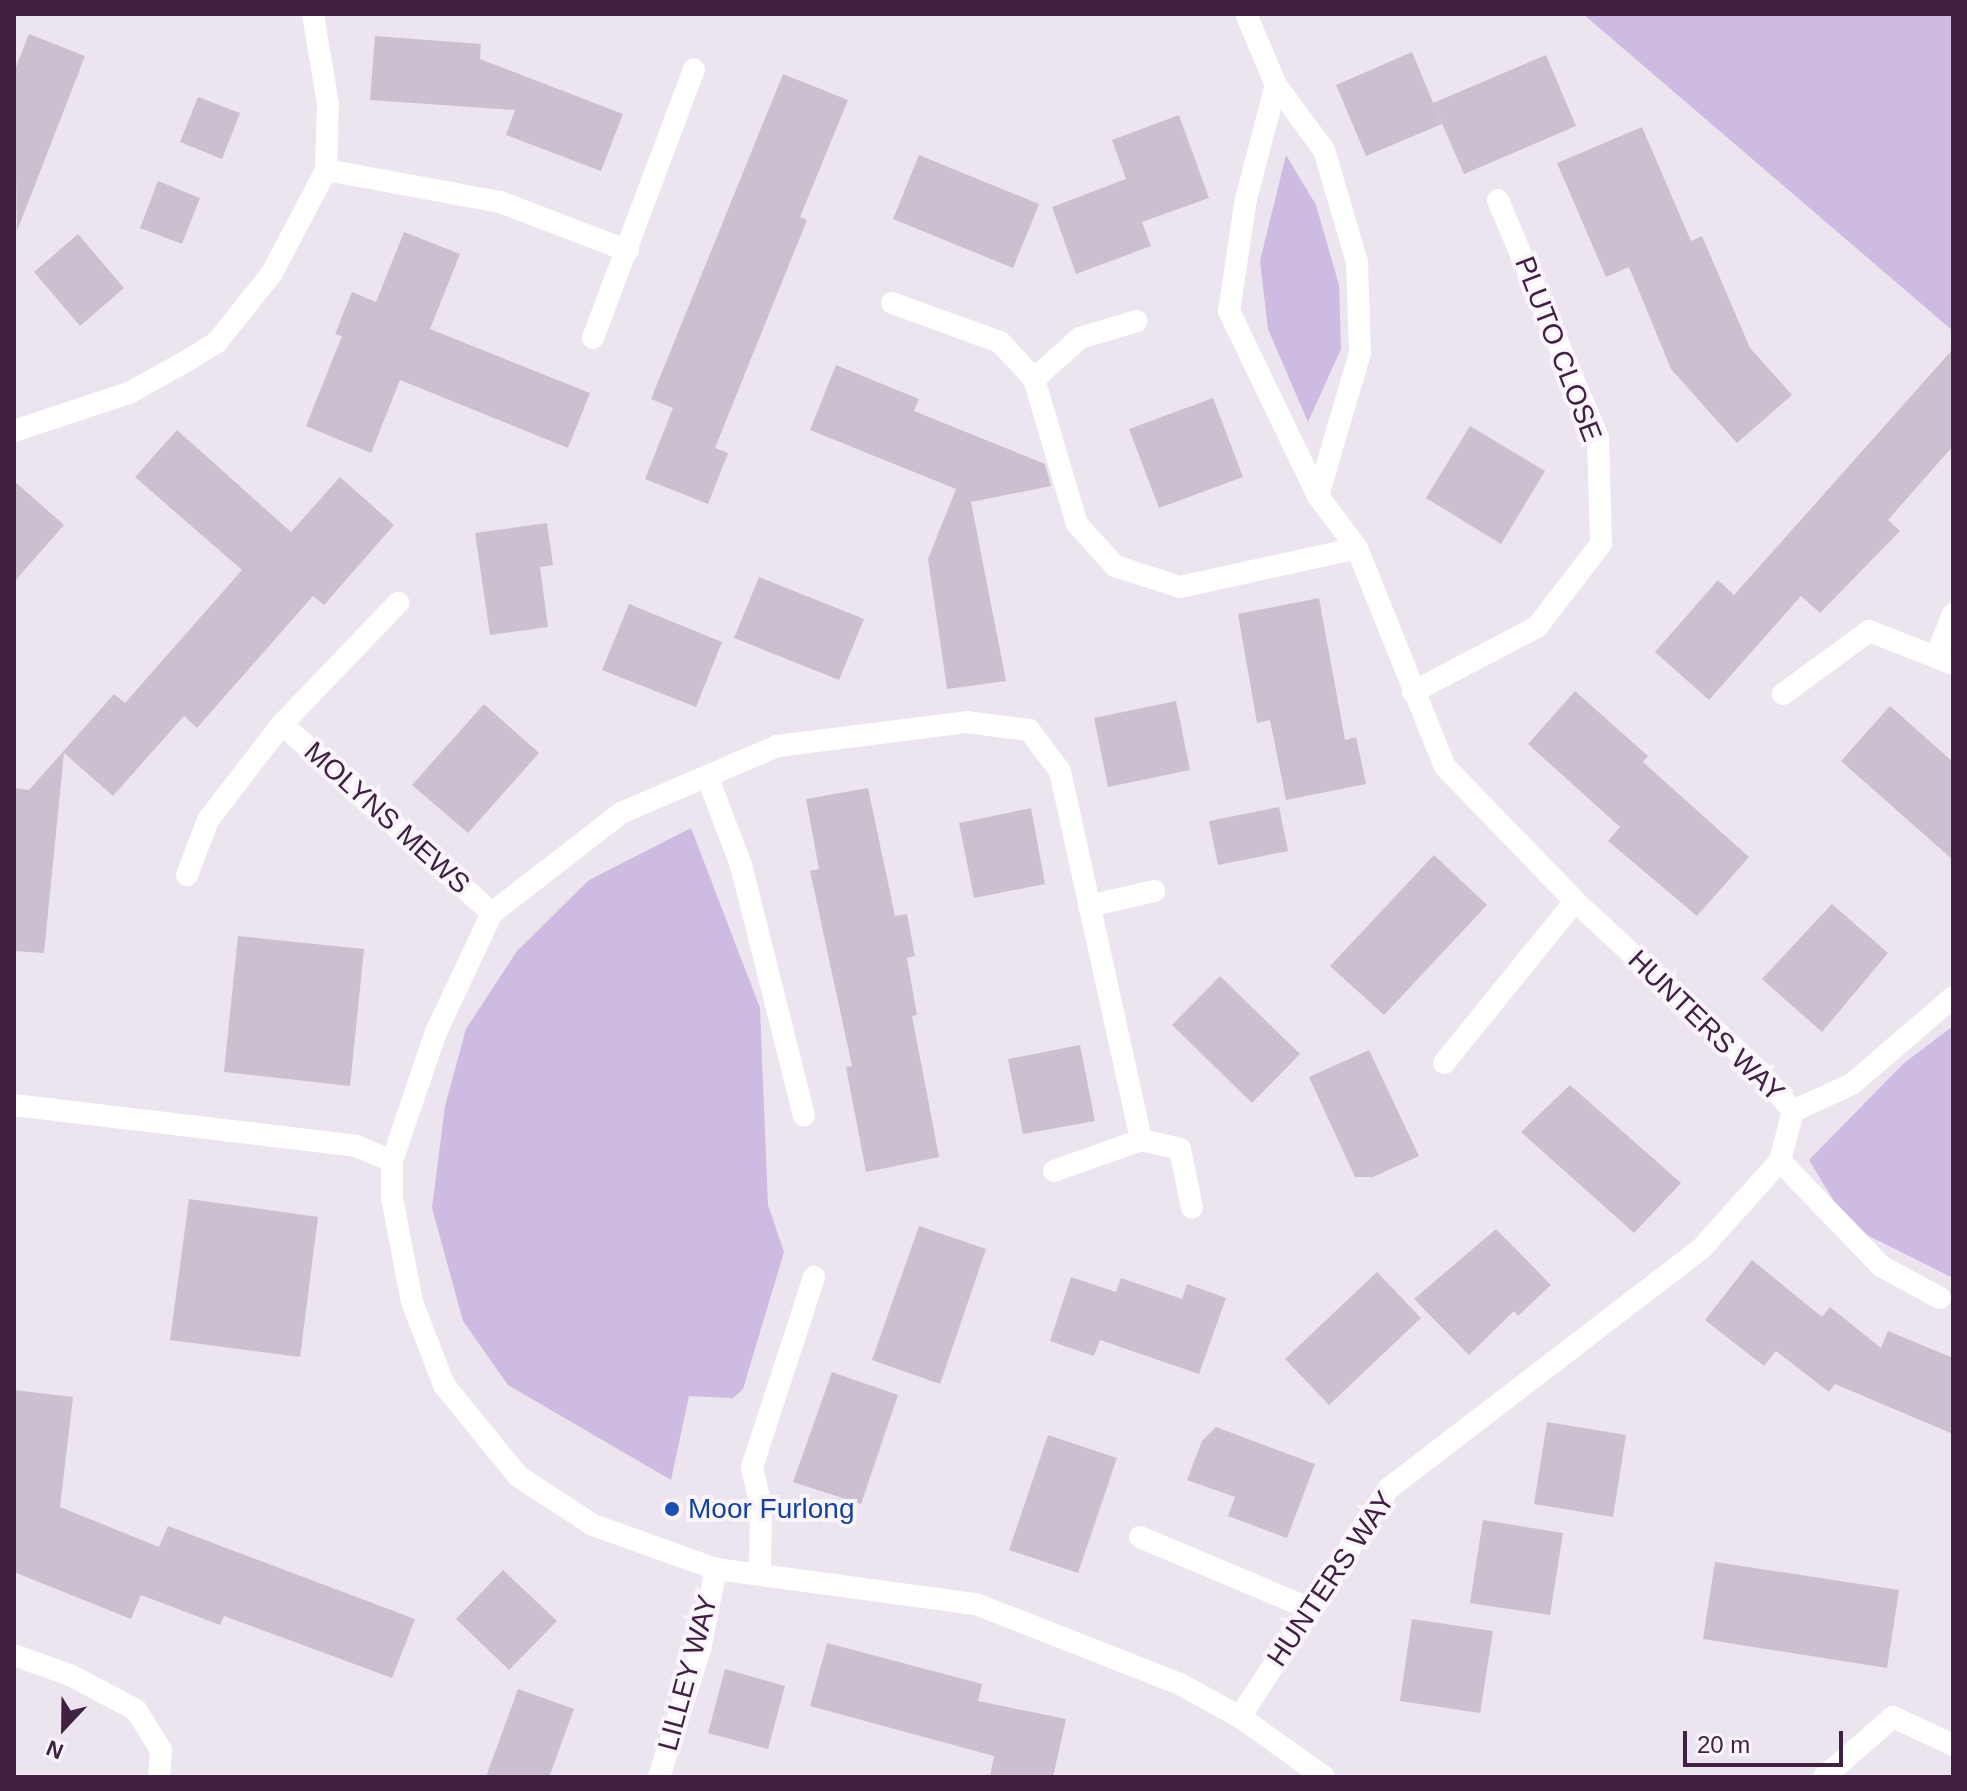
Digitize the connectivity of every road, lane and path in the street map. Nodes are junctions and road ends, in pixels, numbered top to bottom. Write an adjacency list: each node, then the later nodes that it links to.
1 (313, 14): 5 (street)
2 (1246, 14): 4 (street)
3 (694, 69): 7 (street)
4 (1276, 85): 13 (street, HUNTERS WAY); 13 (street)
5 (326, 170): 7 (street); 12 (street)
6 (1498, 200): 18 (street, PLUTO CLOSE)
7 (628, 251): 10 (street)
8 (892, 303): 11 (street)
9 (1137, 321): 11 (street)
10 (593, 338)
11 (1034, 379): 14 (street)
12 (14, 431)
13 (1318, 496): 14 (street, HUNTERS WAY)
14 (1357, 548): 18 (street, HUNTERS WAY)
15 (398, 603): 20 (street, MOLYNS MEWS)
16 (1953, 614): 17 (street)
17 (1945, 659): 19 (street)
18 (1413, 692): 24 (street, HUNTERS WAY)
19 (1783, 694)
20 (282, 724): 22 (street, MOLYNS MEWS); 26 (street, MOLYNS MEWS)
21 (707, 776): 25 (street); 26 (street); 31 (street)
22 (187, 875)
23 (1154, 891): 25 (street)
24 (1575, 901): 28 (street); 30 (street, HUNTERS WAY)
25 (1089, 906): 32 (street)
26 (492, 913): 33 (street)
27 (1953, 997): 30 (street)
28 (1444, 1063)
29 (14, 1105): 33 (street)
30 (1793, 1111): 34 (street, HUNTERS WAY)
31 (804, 1115)
32 (1141, 1140): 35 (street); 36 (street)
33 (392, 1161): 40 (street)
34 (1780, 1161): 38 (street); 42 (street, HUNTERS WAY)
35 (1054, 1171)
36 (1192, 1208)
37 (814, 1277): 41 (street)
38 (1940, 1298)
39 (1140, 1537): 42 (street)
40 (716, 1569): 41 (street); 47 (street, LILLEY WAY)
41 (760, 1575): 44 (street)
42 (1308, 1608): 44 (street, HUNTERS WAY)
43 (14, 1655): 46 (street)
44 (1240, 1717): 48 (street)
45 (1953, 1745): 49 (street)
46 (159, 1777)
47 (659, 1777)
48 (1324, 1777)
49 (1824, 1777)

